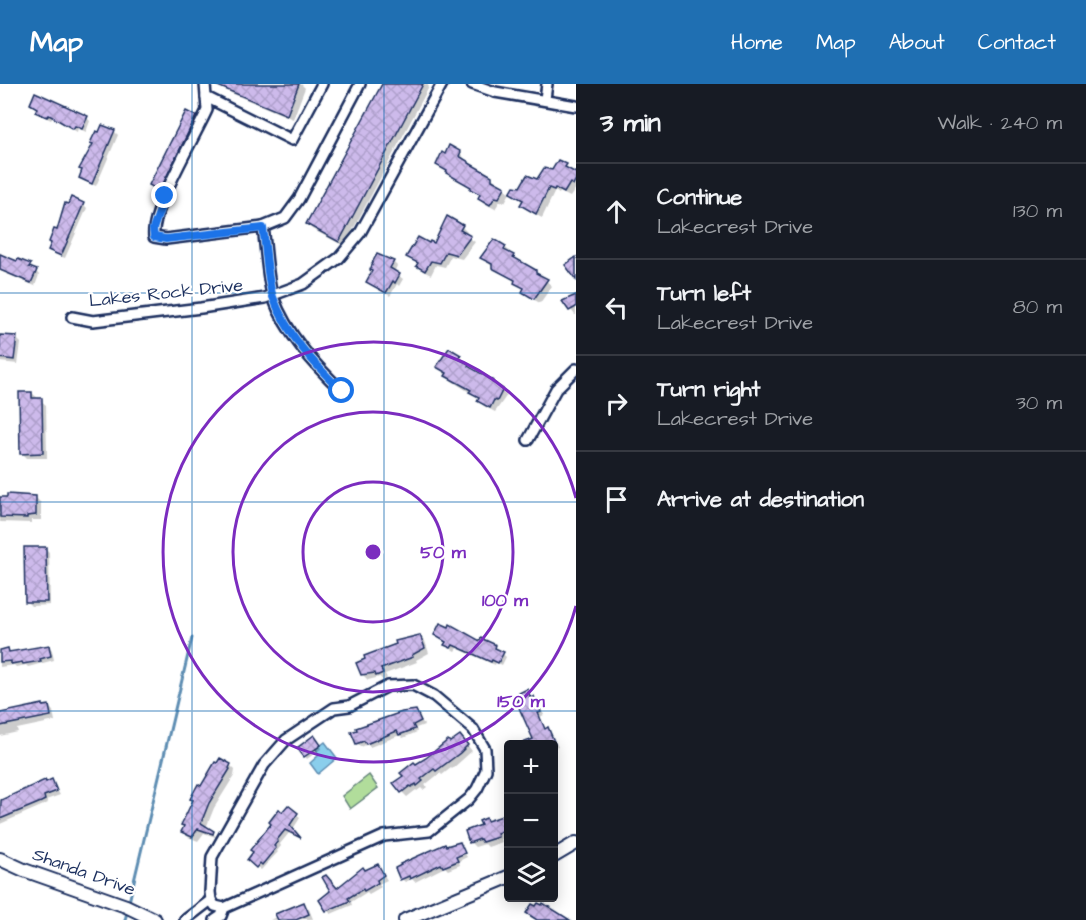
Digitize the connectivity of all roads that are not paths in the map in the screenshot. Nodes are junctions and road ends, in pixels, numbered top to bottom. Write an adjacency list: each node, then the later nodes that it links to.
1 (205, 84): 7 (street)
2 (322, 84): 7 (street)
3 (360, 84): 10 (street)
4 (442, 84): 11 (street, Lakes Rock Drive)
5 (472, 84): 8 (street)
6 (547, 84): 8 (street)
7 (206, 97): 10 (street)
8 (544, 99): 9 (street)
9 (576, 106)
10 (263, 228): 11 (street)
11 (272, 296): 12 (street, Lakes Rock Drive); 14 (street)
12 (72, 317)
13 (576, 369): 15 (street)
14 (342, 391)
15 (528, 440)
16 (576, 843): 17 (street)
17 (558, 854)
18 (0, 859): 22 (street, Shanda Drive)
19 (504, 879): 25 (street)
20 (211, 900): 21 (street); 21 (street); 23 (street)
21 (224, 908): 24 (street)
22 (155, 920)
23 (185, 920)
24 (215, 920)
25 (405, 920)

